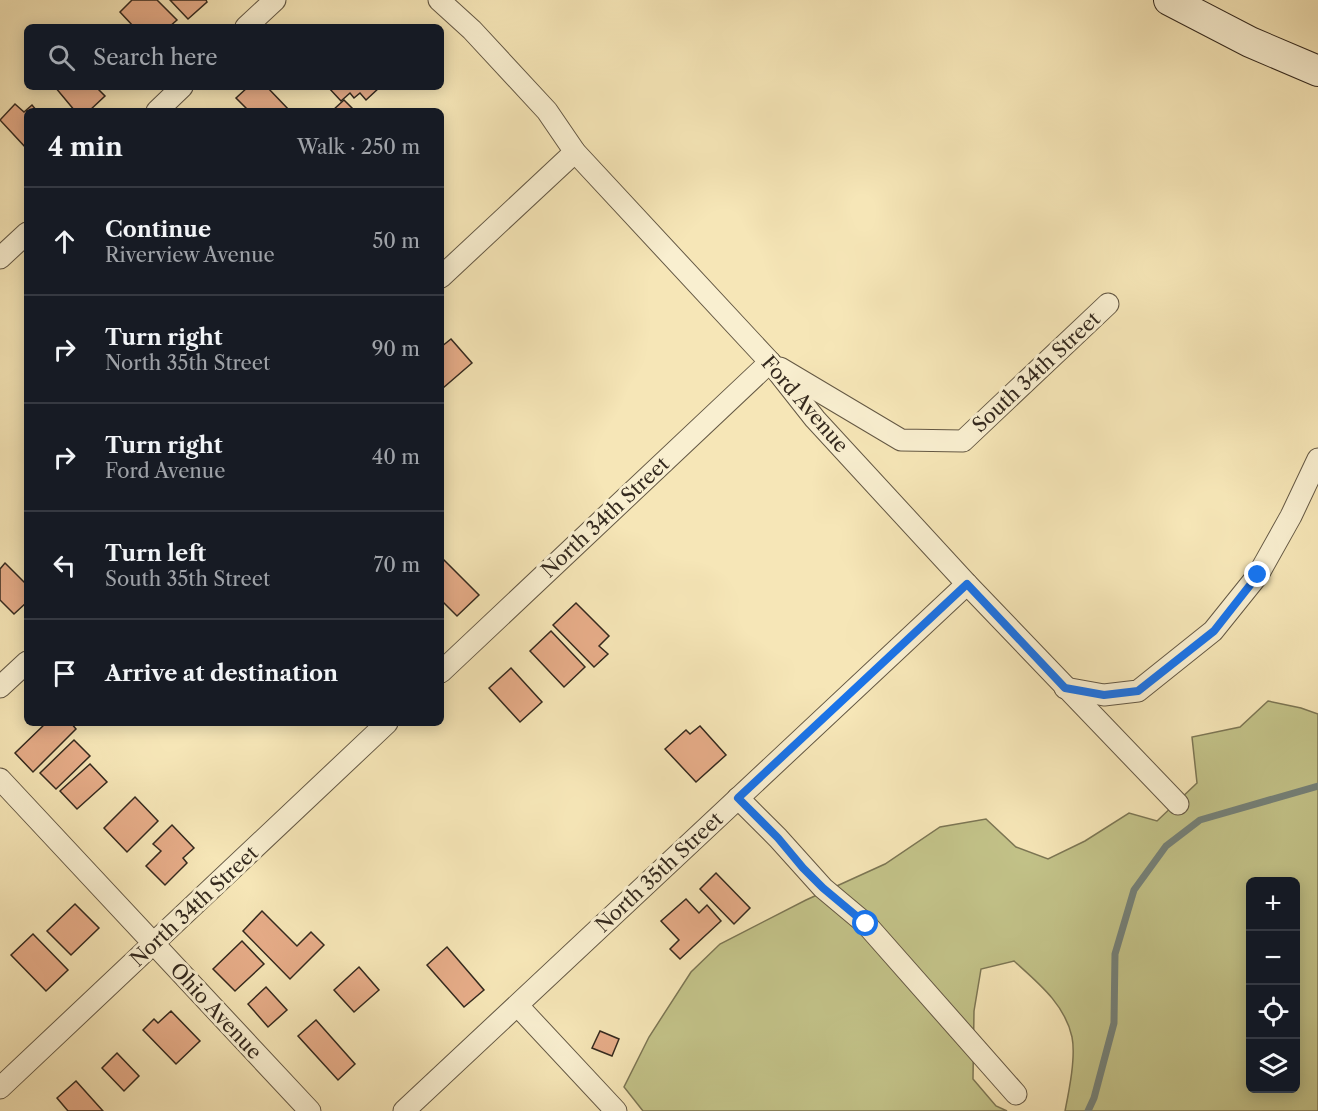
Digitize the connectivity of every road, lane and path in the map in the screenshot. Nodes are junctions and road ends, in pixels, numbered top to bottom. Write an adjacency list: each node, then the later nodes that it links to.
1 (275, 0): 4 (street)
2 (439, 0): 8 (street, Ford Avenue)
3 (1169, 0): 5 (main road)
4 (249, 24)
5 (1318, 71)
6 (179, 90): 7 (street)
7 (160, 108)
8 (575, 152): 11 (street); 13 (street, Ford Avenue)
9 (24, 236): 10 (street)
10 (0, 258)
11 (444, 274)
12 (1108, 304): 13 (street, South 34th Street)
13 (770, 362): 15 (street, Ford Avenue); 17 (street, North 34th Street)
14 (1318, 459): 19 (street)
15 (967, 584): 19 (street, Ford Avenue); 22 (street, North 35th Street)
16 (24, 665): 18 (street)
17 (444, 669)
18 (0, 687)
19 (1065, 688): 23 (street, Ford Avenue)
20 (384, 726): 24 (street, North 34th Street)
21 (0, 779): 24 (street, Ohio Avenue)
22 (738, 798): 25 (street, North 35th Street); 27 (street)
23 (1178, 804)
24 (153, 945): 26 (street, North 34th Street); 28 (street, Ohio Avenue)
25 (518, 1006): 29 (street, North 35th Street); 30 (street)
26 (0, 1088)
27 (1016, 1094)
28 (310, 1111)
29 (404, 1111)
30 (616, 1111)

